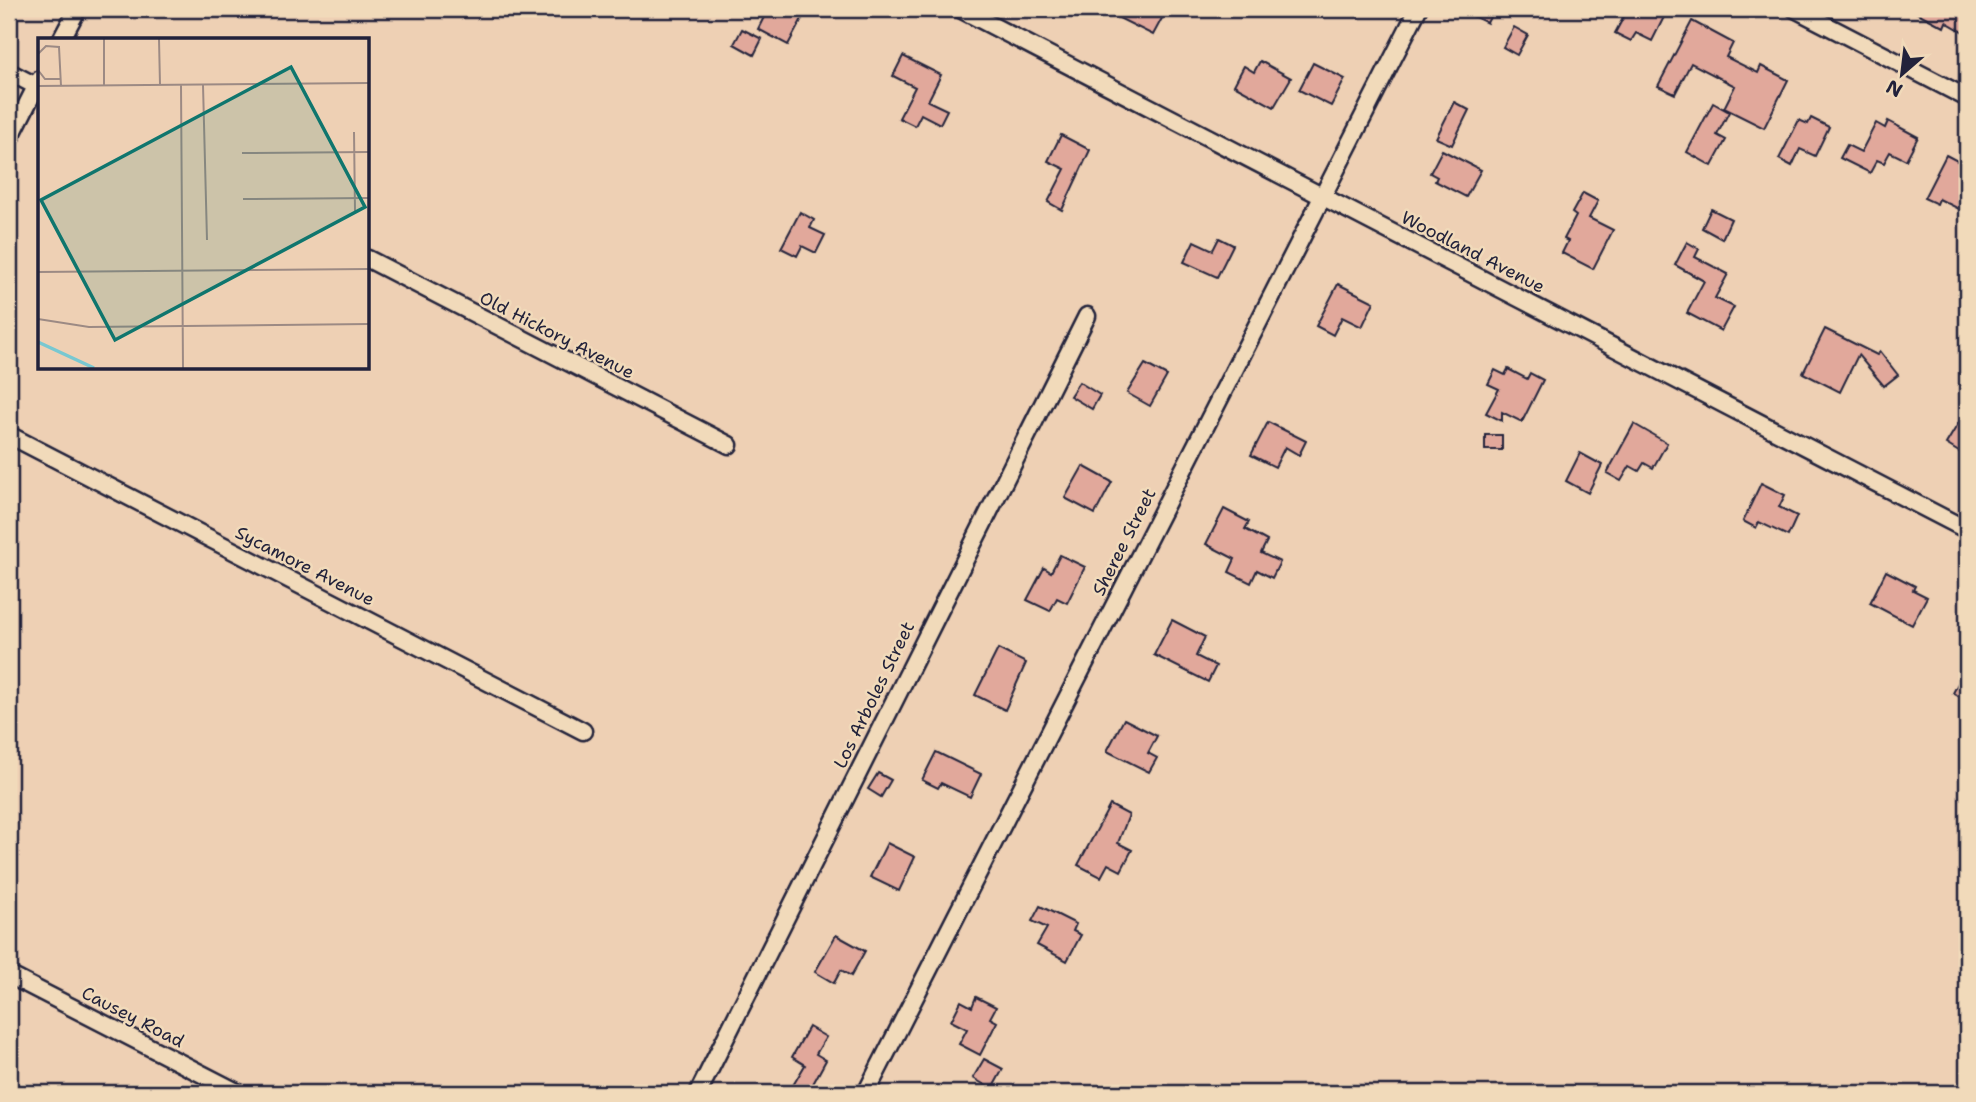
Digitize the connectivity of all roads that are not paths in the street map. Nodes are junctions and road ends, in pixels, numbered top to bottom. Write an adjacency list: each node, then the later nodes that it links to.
1 (960, 9): 11 (street, Woodland Avenue)
2 (1418, 9): 11 (street, Sheree Street)
3 (1795, 9): 9 (street)
4 (77, 10): 5 (street)
5 (62, 38)
6 (9, 72): 7 (street)
7 (38, 85)
8 (38, 87): 10 (street)
9 (1967, 98)
10 (9, 140)
11 (1321, 194): 16 (street, Woodland Avenue); 21 (street, Sheree Street)
12 (369, 261): 15 (street, Old Hickory Avenue)
13 (1087, 316): 20 (street, Los Arboles Street)
14 (9, 435): 17 (street, Sycamore Avenue)
15 (729, 445)
16 (1967, 530)
17 (583, 731)
18 (9, 975): 19 (street, Causey Road)
19 (239, 1093)
20 (698, 1093)
21 (866, 1093)

